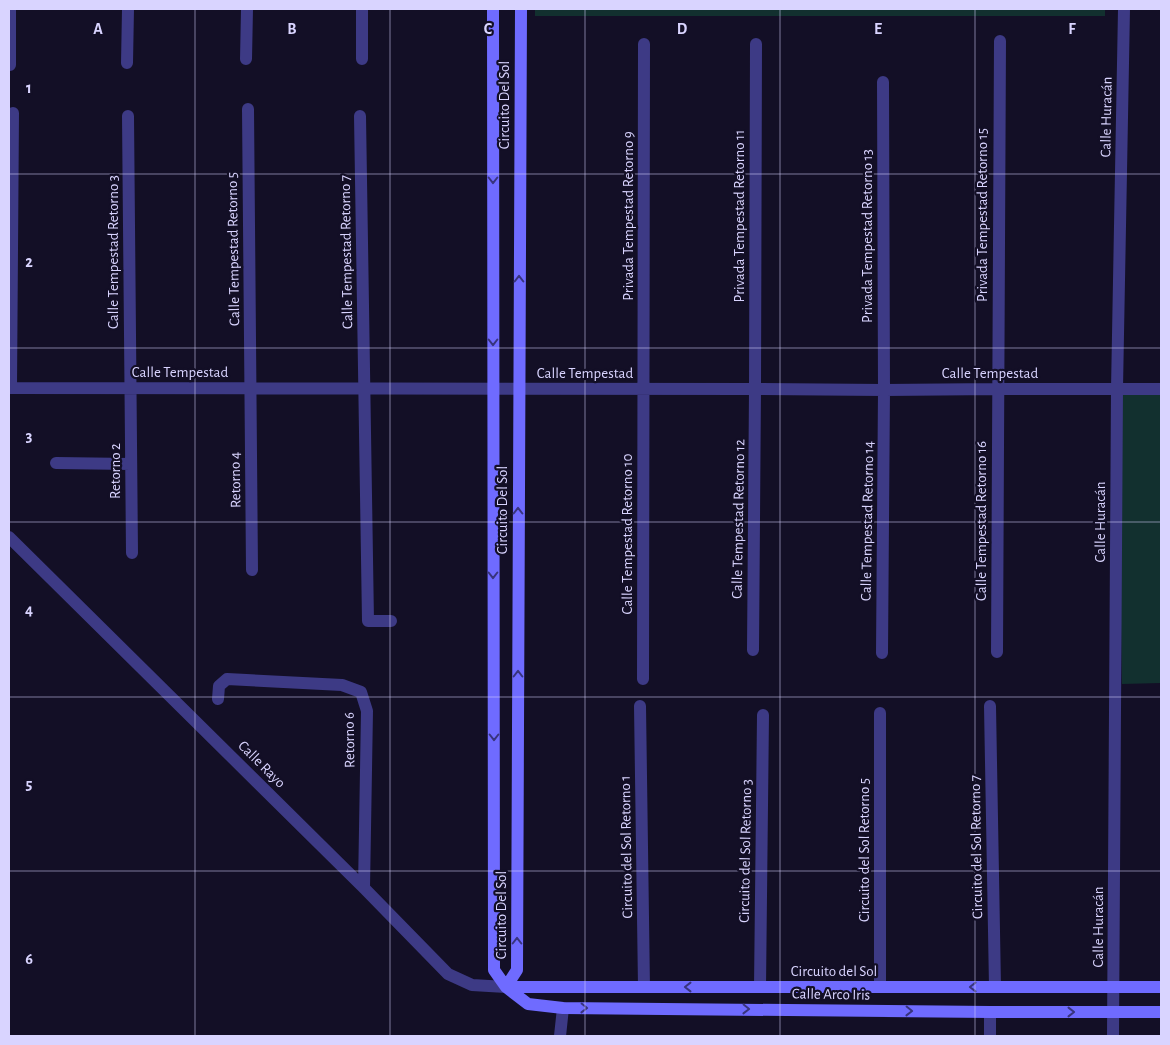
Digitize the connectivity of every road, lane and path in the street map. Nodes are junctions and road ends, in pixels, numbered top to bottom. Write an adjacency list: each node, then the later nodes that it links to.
1 (10, 9): 14 (street)
2 (128, 9): 13 (street)
3 (246, 9): 11 (street)
4 (362, 9): 12 (street)
5 (493, 9): 24 (street, Circuito Del Sol, one-way to 24)
6 (521, 9): 25 (street, Circuito Del Sol, one-way to 6)
7 (1124, 9): 29 (street, Calle Huracán)
8 (1000, 41): 28 (street, Privada Tempestad Retorno 15)
9 (644, 44): 26 (street, Privada Tempestad Retorno 9)
10 (756, 44): 27 (street, Privada Tempestad Retorno 11)
11 (246, 59)
12 (362, 59)
13 (127, 63)
14 (10, 65)
15 (883, 82): 31 (street, Privada Tempestad Retorno 13)
16 (248, 109): 22 (street, Calle Tempestad Retorno 5)
17 (14, 113): 20 (street)
18 (128, 116): 21 (street, Calle Tempestad Retorno 3)
19 (360, 116): 23 (street, Calle Tempestad Retorno 7)
20 (10, 388): 21 (street, Calle Tempestad)
21 (130, 389): 22 (street, Calle Tempestad); 33 (street, Retorno 2)
22 (251, 389): 23 (street, Calle Tempestad); 36 (street, Retorno 4)
23 (364, 389): 24 (street, Calle Tempestad); 37 (street)
24 (493, 389): 25 (street, Calle Tempestad); 48 (street, Circuito Del Sol, one-way to 48)
25 (518, 389): 26 (street, Calle Tempestad); 48 (street, Circuito Del Sol, one-way to 25)
26 (644, 389): 27 (street, Calle Tempestad); 41 (street, Calle Tempestad Retorno 10)
27 (756, 389): 31 (street, Calle Tempestad); 38 (street, Calle Tempestad Retorno 12)
28 (997, 389): 29 (street, Calle Tempestad); 31 (street, Calle Tempestad); 39 (street, Calle Tempestad Retorno 16)
29 (1117, 389): 30 (street, Calle Tempestad); 53 (street, Calle Huracán)
30 (1161, 389)
31 (884, 390): 40 (street, Calle Tempestad Retorno 14)
32 (56, 462): 33 (street)
33 (131, 464): 35 (street, Retorno 2)
34 (9, 537): 47 (street, Calle Rayo)
35 (132, 553)
36 (252, 570)
37 (391, 621)
38 (753, 650)
39 (997, 652)
40 (882, 653)
41 (643, 679)
42 (218, 699): 47 (street, Retorno 6)
43 (640, 706): 49 (street, Circuito del Sol Retorno 1)
44 (990, 706): 52 (street, Circuito del Sol Retorno 7)
45 (880, 713): 51 (street, Circuito del Sol Retorno 5)
46 (763, 715): 50 (street, Circuito del Sol Retorno 3)
47 (364, 888): 48 (street, Calle Rayo)
48 (506, 987): 49 (street, Circuito del Sol); 55 (street, Calle Arco Iris)
49 (644, 987): 50 (street, Circuito del Sol, one-way to 49)
50 (760, 987): 51 (street, Circuito del Sol)
51 (880, 987): 52 (street, Circuito del Sol, one-way to 51)
52 (995, 987): 53 (street, Circuito del Sol)
53 (1114, 987): 54 (street, Circuito del Sol); 57 (street, Calle Huracán)
54 (1161, 987)
55 (563, 1008): 56 (street, Calle Arco Iris, one-way to 56); 59 (street)
56 (990, 1012): 57 (street, Calle Arco Iris, one-way to 57); 60 (street)
57 (1112, 1012): 58 (street, Calle Arco Iris); 61 (street, Calle Huracán)
58 (1161, 1012)
59 (560, 1036)
60 (990, 1036)
61 (1113, 1036)

